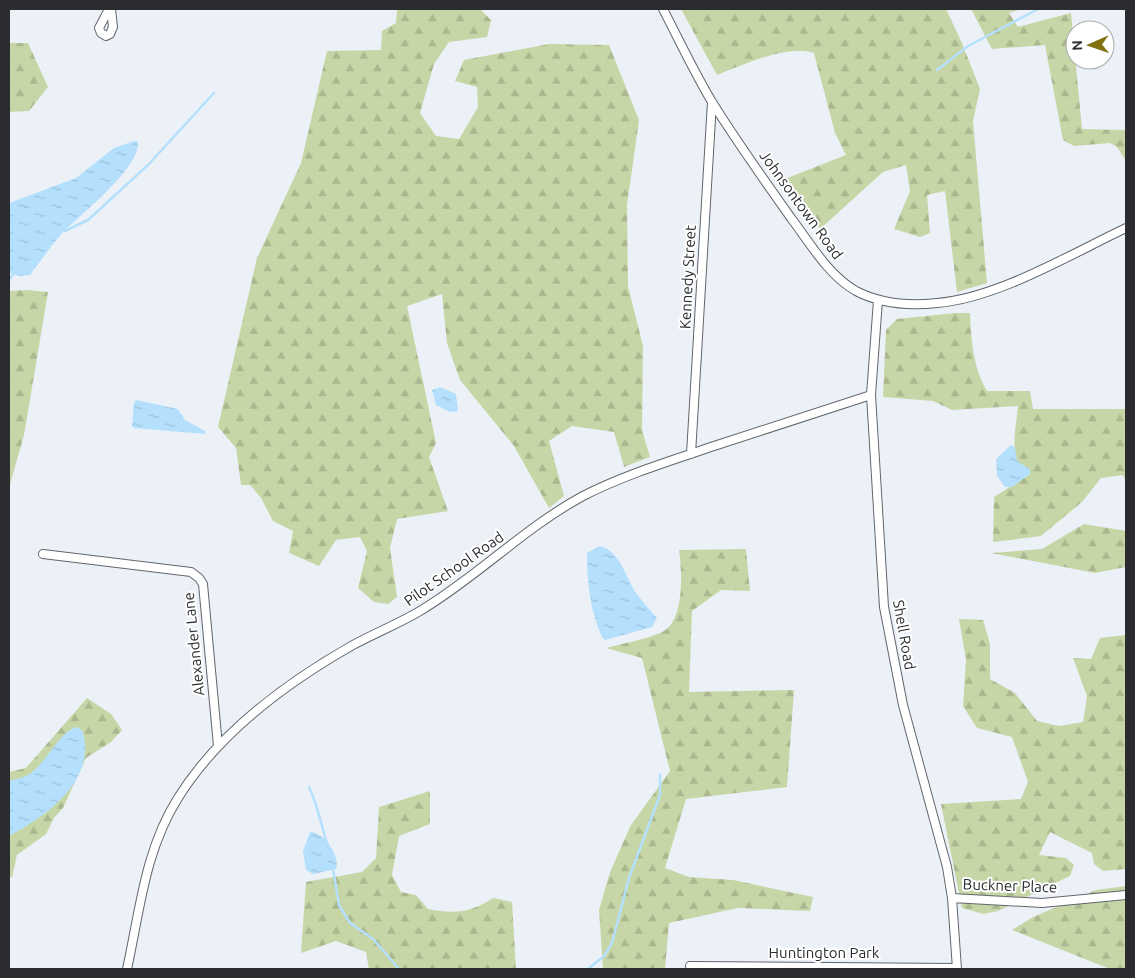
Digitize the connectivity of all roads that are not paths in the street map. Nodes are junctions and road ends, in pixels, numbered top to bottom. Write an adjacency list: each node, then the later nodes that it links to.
1 (662, 9): 2 (street, Johnsontown Road)
2 (712, 101): 4 (street, Johnsontown Road); 6 (street, Kennedy Street)
3 (1126, 228): 4 (street, Johnsontown Road)
4 (878, 300): 5 (street, Shell Road)
5 (871, 395): 6 (street, Pilot School Road); 10 (street, Shell Road)
6 (691, 454): 8 (street, Pilot School Road)
7 (43, 554): 8 (street, Alexander Lane)
8 (218, 746): 13 (street, Pilot School Road)
9 (1126, 895): 10 (street, Buckner Place)
10 (952, 898): 12 (street, Shell Road)
11 (690, 966): 12 (street, Huntington Park)
12 (957, 968)
13 (128, 969)

